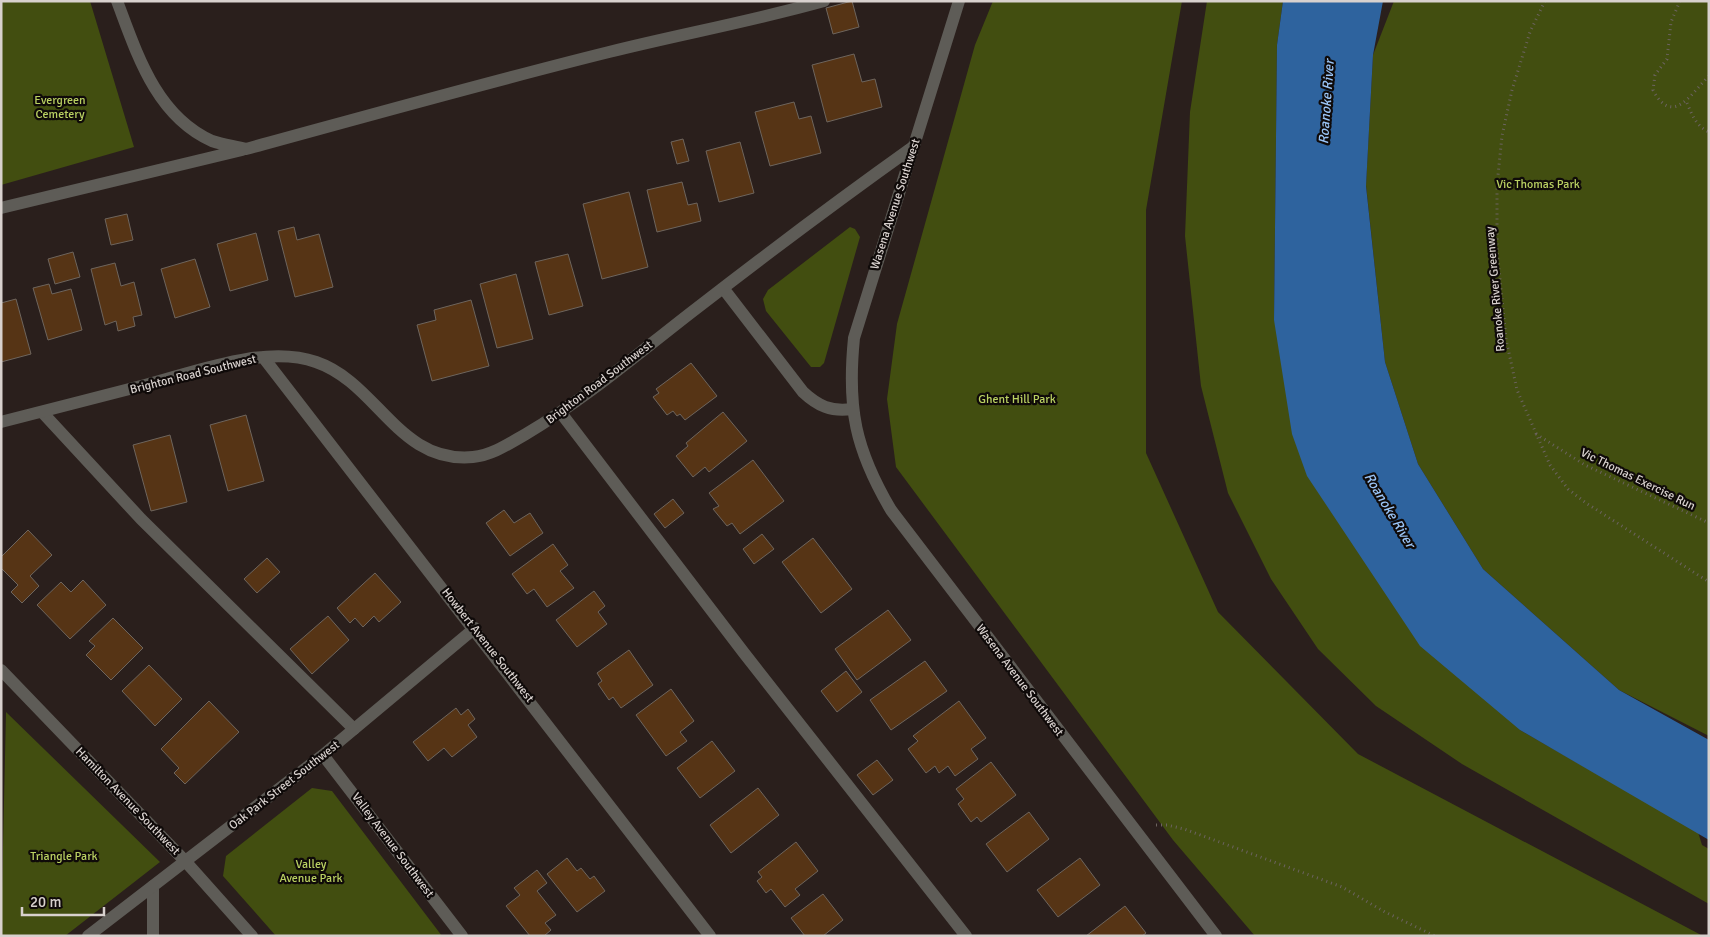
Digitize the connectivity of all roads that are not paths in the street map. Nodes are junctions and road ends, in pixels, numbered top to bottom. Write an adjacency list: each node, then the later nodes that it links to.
1 (117, 1): 5 (street)
2 (824, 1): 5 (street)
3 (959, 1): 4 (street, Wasena Avenue Southwest)
4 (913, 147): 7 (street, Brighton Road Southwest); 9 (street, Wasena Avenue Southwest)
5 (246, 149): 6 (street)
6 (1, 208)
7 (723, 288): 9 (street); 11 (street, Brighton Road Southwest)
8 (264, 357): 10 (street, Brighton Road Southwest); 11 (street, Brighton Road Southwest); 13 (street, Howbert Avenue Southwest)
9 (852, 409): 25 (street, Wasena Avenue Southwest)
10 (42, 412): 12 (street, Brighton Road Southwest); 15 (street)
11 (561, 413): 24 (street)
12 (1, 422)
13 (475, 628): 15 (street, Oak Park Street Southwest); 23 (street, Howbert Avenue Southwest)
14 (1, 670): 17 (street, Hamilton Avenue Southwest)
15 (354, 729): 16 (street, Oak Park Street Southwest)
16 (323, 755): 17 (street, Oak Park Street Southwest); 22 (street, Valley Avenue Southwest)
17 (186, 862): 18 (street, Oak Park Street Southwest); 21 (street, Hamilton Avenue Southwest)
18 (153, 886): 19 (street, Oak Park Street Southwest); 20 (street)
19 (88, 936)
20 (153, 936)
21 (252, 936)
22 (462, 936)
23 (710, 936)
24 (966, 936)
25 (1216, 936)

